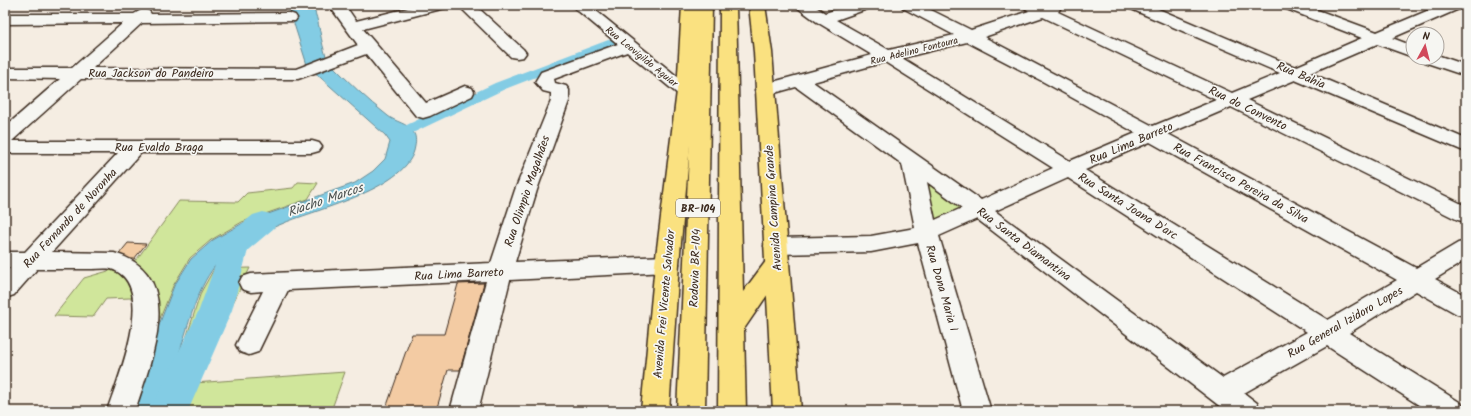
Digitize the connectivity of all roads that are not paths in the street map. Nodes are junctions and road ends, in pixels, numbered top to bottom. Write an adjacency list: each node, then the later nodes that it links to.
1 (153, 5): 21 (street)
2 (336, 5): 23 (street)
3 (438, 5): 23 (street)
4 (466, 5): 30 (street)
5 (579, 5): 27 (street, Rua Leovigildo Aguiar)
6 (690, 5): 41 (main road, Avenida Frei Vicente Salvador)
7 (704, 5): 73 (main road, Rodovia BR-104 / BR-104)
8 (728, 5): 66 (main road, BR-104)
9 (758, 5): 40 (main road, Avenida Campina Grande)
10 (802, 5): 22 (street, Rua Santa Joana D'arc)
11 (864, 5): 22 (street)
12 (909, 5): 24 (street, Rua Francisco Pereira da Silva)
13 (1062, 5): 18 (street, Rua Adelino Fontoura)
14 (1135, 5): 38 (street, Rua Bahia)
15 (1290, 5): 25 (street)
16 (1311, 5): 25 (street)
17 (1455, 5): 25 (street, Rua Lima Barreto)
18 (1036, 9): 24 (street, Rua Adelino Fontoura); 43 (street, Rua do Convento)
19 (289, 18): 21 (street)
20 (5, 19): 21 (street)
21 (137, 19): 37 (street)
22 (823, 19): 32 (street, Rua Santa Joana D'arc)
23 (352, 28): 28 (street)
24 (967, 36): 32 (street, Rua Adelino Fontoura); 44 (street, Rua Francisco Pereira da Silva)
25 (1384, 36): 26 (street); 29 (street); 38 (street, Rua Lima Barreto)
26 (1405, 41)
27 (629, 46): 41 (street, Rua Leovigildo Aguiar); 60 (street, Rua Olimpio Magalhães)
28 (369, 47): 37 (street, Rua Jackson do Pandeiro); 42 (street)
29 (1405, 48)
30 (517, 54)
31 (1445, 55): 34 (street)
32 (887, 56): 39 (street, Rua Adelino Fontoura); 51 (street, Rua Santa Joana D'arc)
33 (1445, 63): 35 (street)
34 (1466, 63)
35 (1466, 71)
36 (5, 72): 37 (street, Rua Jackson do Pandeiro)
37 (77, 73): 45 (street)
38 (1297, 73): 43 (street, Rua Lima Barreto); 46 (street, Rua Bahia)
39 (799, 80): 40 (street, Rua Adelino Fontoura); 50 (street, Rua Santa Diamantina)
40 (764, 90): 56 (main road, Avenida Campina Grande)
41 (686, 91): 59 (main road, Avenida Frei Vicente Salvador)
42 (465, 92)
43 (1232, 100): 44 (street, Rua Lima Barreto); 53 (street, Rua do Convento)
44 (1153, 134): 51 (street, Rua Lima Barreto); 61 (street, Rua Francisco Pereira da Silva)
45 (5, 137)
46 (1466, 146)
47 (5, 147): 48 (street, Rua Evaldo Braga)
48 (135, 147): 49 (street, Rua Evaldo Braga); 58 (street, Rua Fernando de Noronha)
49 (312, 147)
50 (912, 164): 52 (street, Rua Santa Diamantina); 54 (street, Rua Dona Maria I)
51 (1069, 169): 52 (street, Rua Lima Barreto); 67 (street, Rua Santa Joana D'arc)
52 (978, 209): 54 (street, Rua Lima Barreto); 69 (street, Rua Santa Diamantina)
53 (1466, 215)
54 (927, 233): 56 (street, Rua Lima Barreto); 76 (street, Rua Dona Maria I)
55 (1466, 249): 61 (street, Rua General Izidoro Lopes)
56 (776, 254): 66 (main road); 75 (main road, Avenida Campina Grande)
57 (5, 260): 58 (street)
58 (31, 260): 64 (street, Rua Fernando de Noronha); 70 (street)
59 (667, 264): 60 (street, Rua Lima Barreto); 72 (main road, Avenida Frei Vicente Salvador)
60 (500, 272): 62 (street, Rua Lima Barreto); 71 (street, Rua Olimpio Magalhães)
61 (1418, 280): 65 (street, Rua Francisco Pereira da Silva); 67 (street, Rua General Izidoro Lopes)
62 (280, 282): 63 (street, Rua Lima Barreto); 68 (street)
63 (251, 284)
64 (5, 289)
65 (1466, 307)
66 (731, 328): 74 (main road, BR-104)
67 (1328, 333): 69 (street, Rua General Izidoro Lopes); 78 (street, Rua Santa Joana D'arc)
68 (249, 345)
69 (1221, 392): 77 (street, Rua Santa Diamantina)
70 (121, 411)
71 (464, 411)
72 (654, 411)
73 (691, 411)
74 (732, 411)
75 (787, 411)
76 (978, 411)
77 (1247, 411)
78 (1450, 411)

